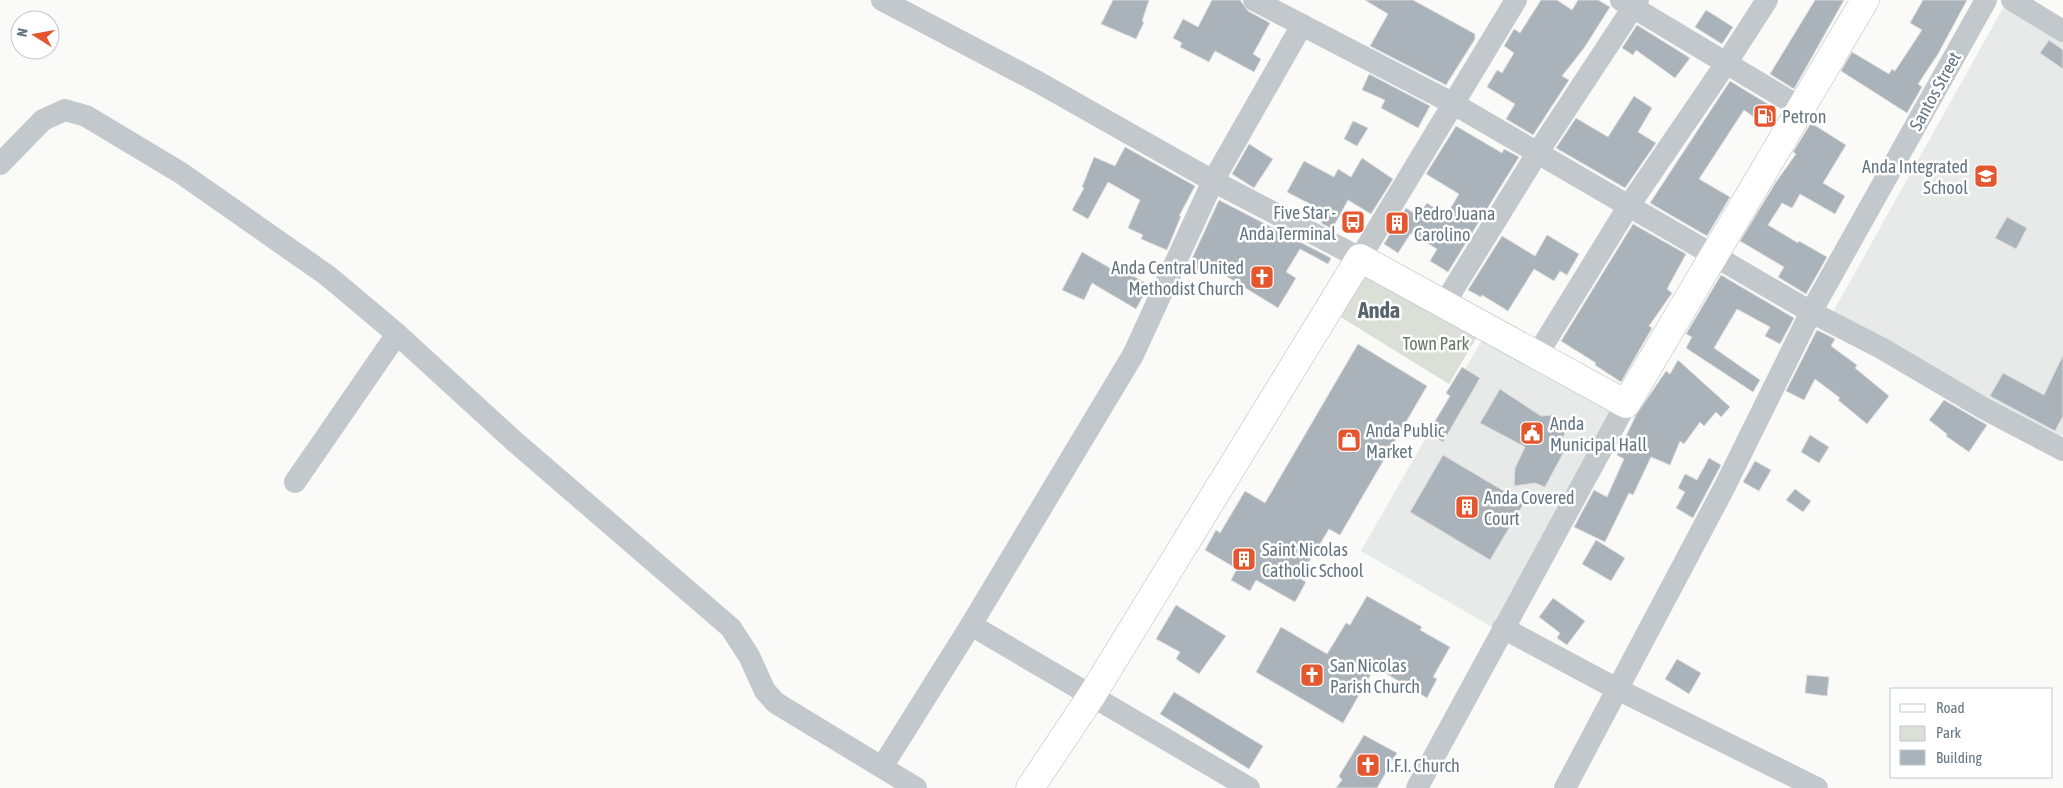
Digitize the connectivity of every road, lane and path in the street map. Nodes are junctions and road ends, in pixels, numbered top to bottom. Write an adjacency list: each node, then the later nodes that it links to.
1 (882, 0): 16 (street)
2 (1254, 0): 9 (street)
3 (1516, 0): 12 (street)
4 (1767, 0): 11 (street)
5 (1864, 0): 13 (main road)
6 (1986, 0): 21 (street, Santos Street)
7 (2012, 0): 10 (street)
8 (1631, 3): 11 (street); 14 (street)
9 (1302, 26): 12 (street); 16 (street)
10 (2063, 30)
11 (1728, 62): 13 (street); 17 (street)
12 (1452, 103): 14 (street); 19 (street)
13 (1801, 108): 18 (main road)
14 (1538, 152): 17 (street); 20 (street)
15 (0, 164): 22 (street)
16 (1213, 181): 19 (street); 27 (street)
17 (1628, 207): 18 (street); 23 (street)
18 (1715, 255): 21 (street); 24 (main road)
19 (1360, 258): 20 (main road); 30 (main road)
20 (1444, 304): 23 (main road)
21 (1811, 312): 25 (street); 29 (street, Santos Street)
22 (397, 334): 26 (street); 31 (street)
23 (1537, 355): 24 (main road)
24 (1626, 404): 28 (street)
25 (2063, 450)
26 (295, 482)
27 (971, 625): 30 (street); 31 (street)
28 (1504, 628): 29 (street); 35 (street)
29 (1617, 689): 36 (street, Santos Street); 37 (street)
30 (1092, 695): 33 (main road); 34 (street)
31 (882, 767): 32 (street)
32 (916, 788)
33 (1030, 788)
34 (1249, 788)
35 (1417, 788)
36 (1565, 788)
37 (1817, 788)

